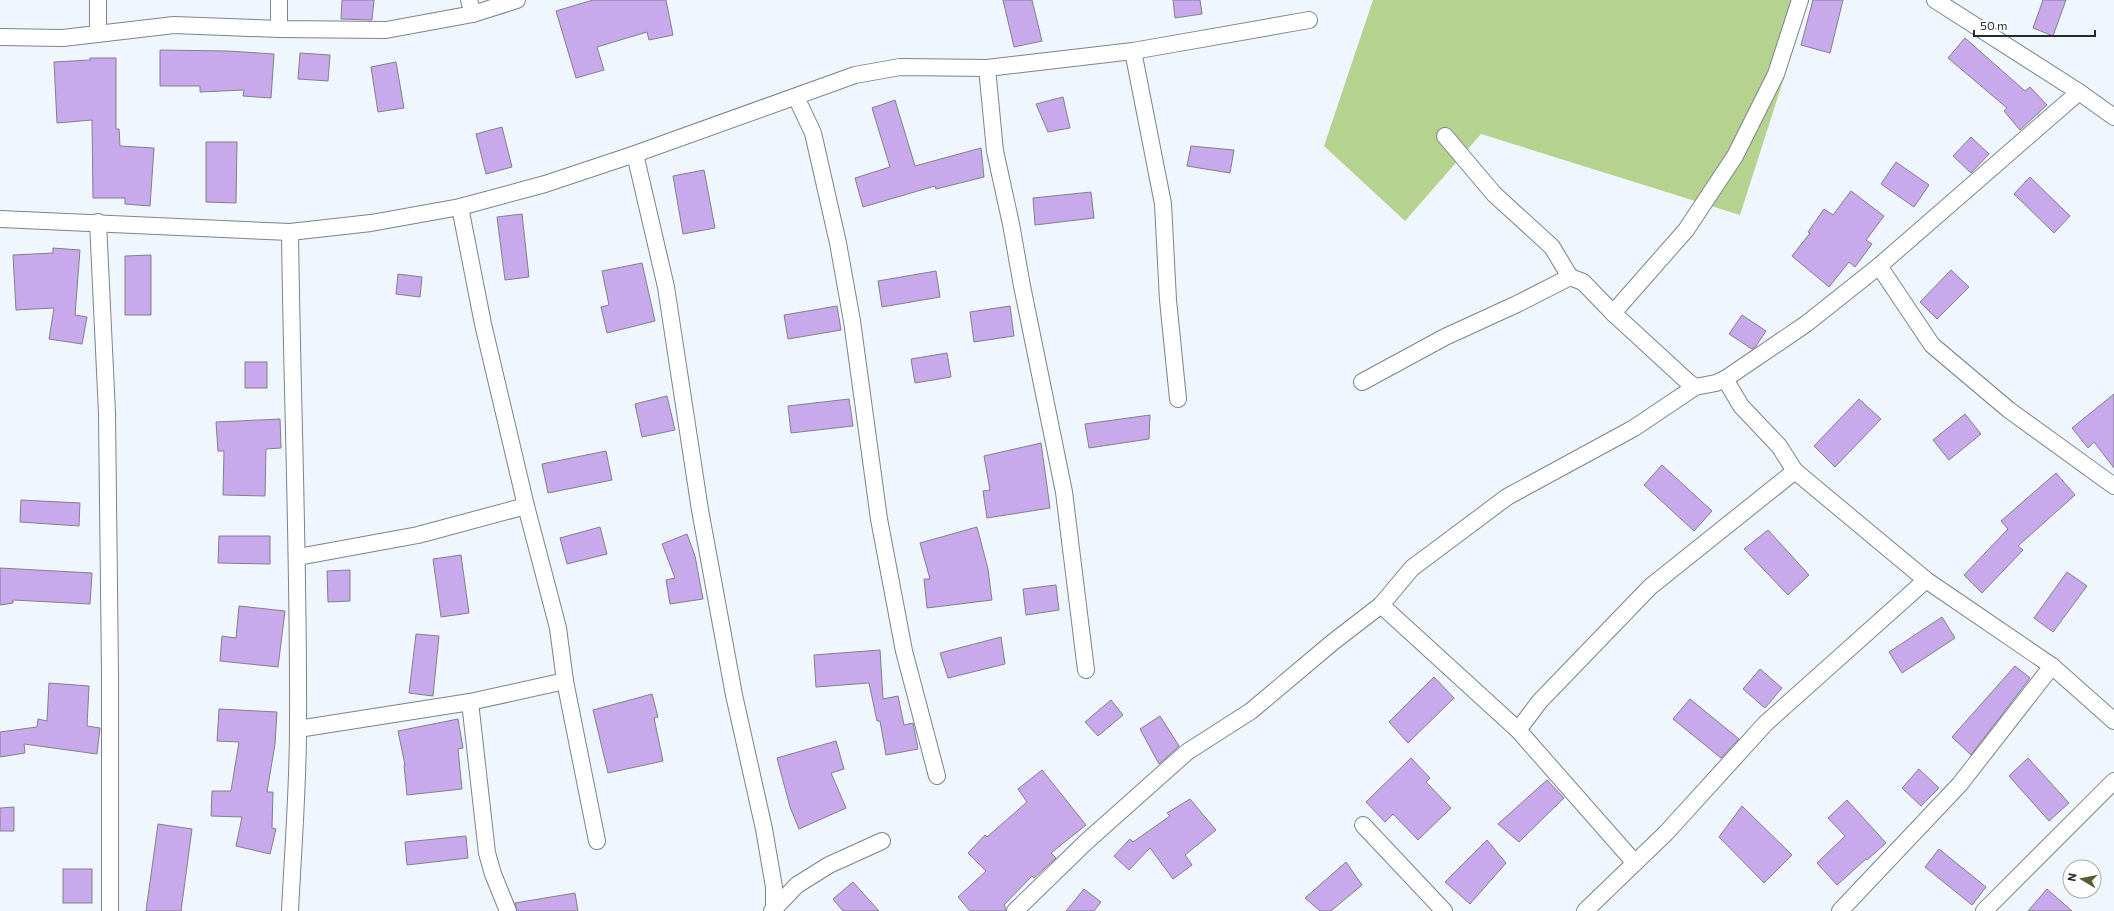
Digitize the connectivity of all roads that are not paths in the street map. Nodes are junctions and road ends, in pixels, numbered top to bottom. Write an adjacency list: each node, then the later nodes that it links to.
1 (98, 0): 9 (street)
2 (279, 0): 8 (street)
3 (517, 0): 6 (street)
4 (1800, 0): 24 (street)
5 (1935, 0): 13 (street)
6 (471, 7): 8 (street)
7 (1309, 20): 11 (street)
8 (279, 29): 9 (street)
9 (98, 33): 10 (street)
10 (0, 37)
11 (1133, 51): 12 (street); 28 (street)
12 (987, 68): 14 (street); 36 (street)
13 (2079, 92): 15 (street); 22 (street)
14 (796, 97): 17 (street); 42 (street)
15 (2114, 117)
16 (1445, 136): 23 (street)
17 (634, 154): 18 (street); 48 (street)
18 (460, 207): 21 (street); 31 (street)
19 (0, 219): 20 (street)
20 (98, 222): 21 (street); 49 (street)
21 (290, 232): 32 (street)
22 (1879, 266): 25 (street); 30 (street)
23 (1570, 277): 24 (street); 26 (street)
24 (1613, 313): 27 (street)
25 (1725, 378): 27 (street); 29 (street)
26 (1362, 382)
27 (1695, 387): 34 (street)
28 (1178, 399)
29 (1795, 471): 33 (street); 41 (street)
30 (2114, 486)
31 (526, 506): 32 (street); 37 (street)
32 (298, 557): 40 (street)
33 (1926, 580): 35 (street); 47 (street)
34 (1381, 606): 41 (street); 52 (street)
35 (2052, 666): 39 (street); 55 (street)
36 (1086, 670)
37 (565, 680): 38 (street); 45 (street)
38 (470, 702): 40 (street); 51 (street)
39 (2114, 721)
40 (298, 729): 50 (street)
41 (1518, 730): 47 (street)
42 (937, 776)
43 (2114, 781): 56 (street)
44 (1363, 825): 53 (street)
45 (597, 841)
46 (882, 841): 48 (street)
47 (1635, 863): 54 (street)
48 (773, 910)
49 (110, 911)
50 (290, 911)
51 (508, 911)
52 (1015, 911)
53 (1444, 911)
54 (1584, 911)
55 (1840, 911)
56 (1984, 911)

